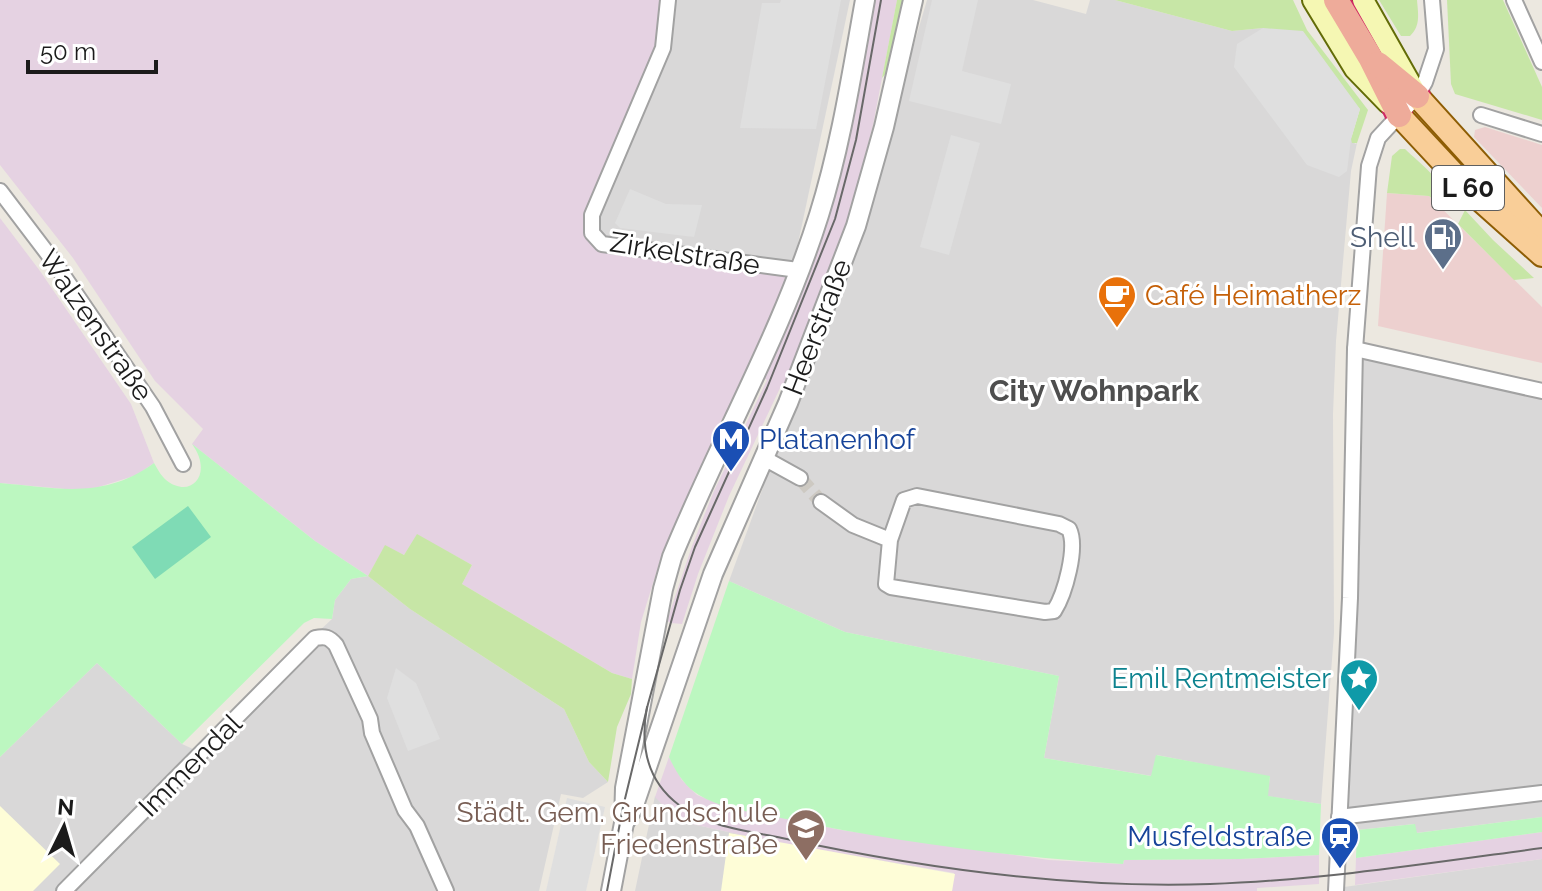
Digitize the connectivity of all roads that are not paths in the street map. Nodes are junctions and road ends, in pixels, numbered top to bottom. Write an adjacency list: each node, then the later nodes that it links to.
1 (668, 0): 18 (street, Zirkelstraße)
2 (865, 0): 18 (street, Heerstraße)
3 (913, 0): 21 (street, Heerstraße)
4 (1313, 0): 12 (main road, L 60)
5 (1336, 0): 9 (highway)
6 (1363, 0): 11 (main road, L 60)
7 (1432, 0): 11 (street)
8 (1514, 0): 10 (street)
9 (1370, 57): 11 (highway); 12 (highway)
10 (1542, 62)
11 (1417, 96): 12 (street); 16 (main road, L 60)
12 (1399, 115): 17 (main road, L 60); 19 (street)
13 (1481, 115): 14 (street)
14 (1542, 134)
15 (0, 191): 22 (street, Walzenstraße)
16 (1542, 234)
17 (1542, 255)
18 (798, 270): 28 (street, Heerstraße)
19 (1355, 349): 20 (street); 27 (street)
20 (1542, 391)
21 (764, 458): 23 (street); 28 (street, Heerstraße)
22 (183, 464)
23 (800, 478)
24 (821, 502): 25 (street)
25 (890, 540): 25 (street)
26 (1542, 793): 27 (street)
27 (1339, 817): 32 (street)
28 (624, 823): 31 (street, Heerstraße)
29 (64, 891): 30 (street, Immendal)
30 (446, 891)
31 (611, 891)
32 (1336, 891)

